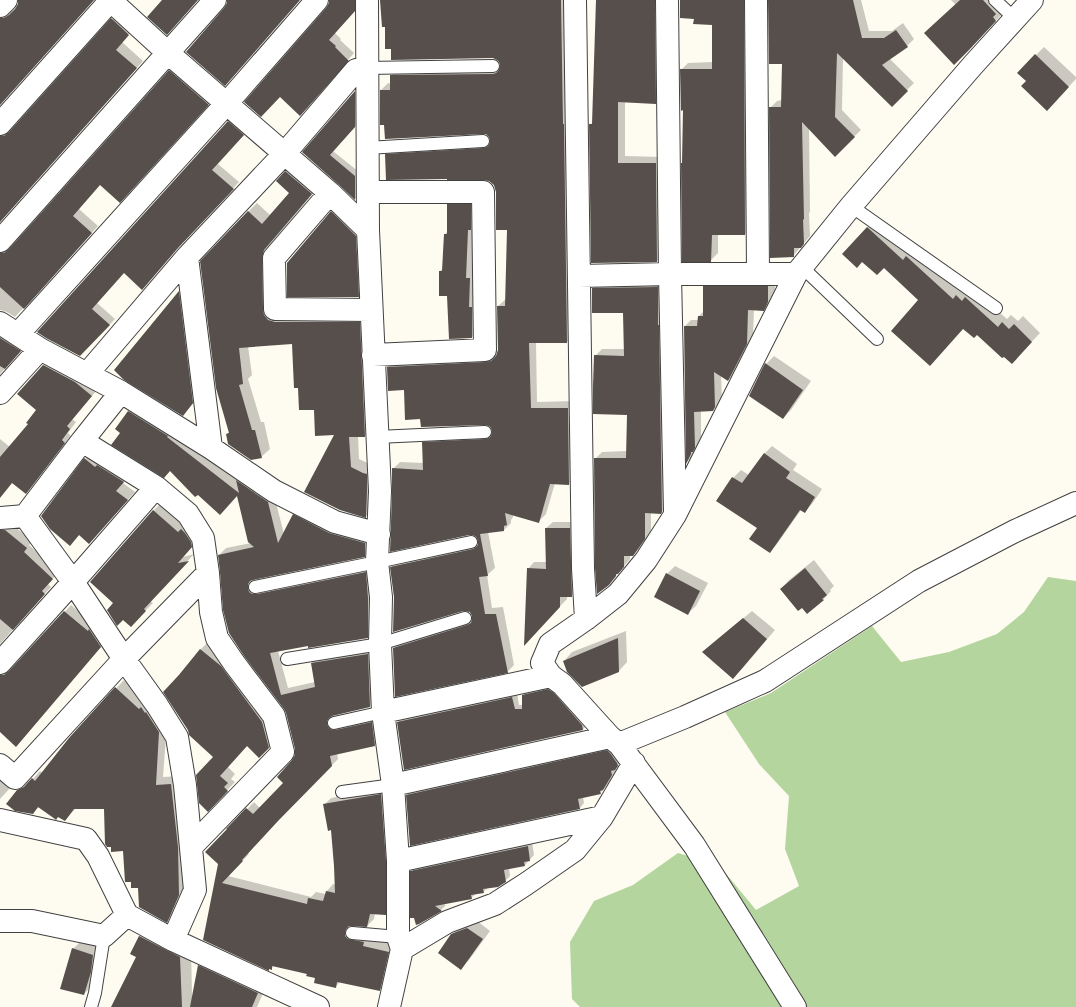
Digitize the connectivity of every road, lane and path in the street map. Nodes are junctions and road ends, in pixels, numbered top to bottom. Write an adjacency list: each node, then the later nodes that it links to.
1 (6, 0): 11 (street)
2 (111, 0): 13 (street); 17 (street)
3 (215, 0): 13 (street)
4 (317, 0): 16 (street)
5 (366, 0): 15 (street)
6 (575, 0): 30 (street)
7 (667, 0): 29 (street)
8 (756, 0): 28 (street)
9 (995, 0): 12 (lane)
10 (1032, 0): 12 (street)
11 (0, 6)
12 (1014, 19): 23 (street)
13 (168, 53): 16 (street); 25 (street)
14 (493, 66): 15 (lane)
15 (366, 68): 19 (street); 20 (street)
16 (227, 103): 20 (street); 34 (street)
17 (0, 124)
18 (483, 141): 19 (lane)
19 (367, 148): 21 (street)
20 (285, 153): 22 (street); 26 (street)
21 (368, 192): 24 (street); 37 (street)
22 (330, 193): 24 (street); 32 (street)
23 (851, 206): 27 (street); 31 (lane)
24 (368, 230): 32 (street)
25 (0, 241)
26 (187, 257): 38 (street); 44 (street)
27 (799, 270): 28 (street); 35 (lane); 47 (street)
28 (758, 273): 29 (street)
29 (670, 274): 30 (street); 47 (street)
30 (579, 276): 57 (street)
31 (996, 308)
32 (371, 310): 37 (street)
33 (0, 322): 34 (street)
34 (18, 334): 36 (street)
35 (878, 339)
36 (40, 349): 38 (street); 40 (street)
37 (373, 355): 42 (street)
38 (87, 374): 39 (street)
39 (121, 392): 43 (street); 44 (street)
40 (0, 393)
41 (485, 432): 42 (lane)
42 (377, 437): 50 (street)
43 (82, 441): 45 (street); 48 (street)
44 (211, 448): 50 (street)
45 (156, 488): 53 (street); 54 (street)
46 (1076, 503): 65 (street)
47 (675, 515): 57 (street)
48 (25, 516): 49 (street); 54 (street)
49 (0, 518)
50 (378, 534): 52 (street)
51 (471, 542): 52 (lane)
52 (377, 562): 55 (lane); 58 (street)
53 (208, 573): 59 (street); 72 (street)
54 (73, 582): 59 (street); 61 (street)
55 (255, 587)
56 (466, 618): 58 (lane)
57 (586, 619): 62 (street)
58 (380, 644): 60 (lane); 63 (street)
59 (124, 659): 67 (street); 72 (street)
60 (287, 659)
61 (0, 662)
62 (551, 676): 63 (street); 65 (street)
63 (383, 712): 64 (lane); 68 (street)
64 (334, 723)
65 (615, 740): 66 (street); 68 (street)
66 (634, 763): 70 (street); 83 (street)
67 (0, 765)
68 (393, 785): 69 (lane); 73 (street)
69 (342, 792)
70 (602, 817): 73 (street); 79 (street)
71 (0, 820): 74 (street)
72 (191, 847): 78 (street)
73 (398, 861): 79 (street)
74 (127, 915): 77 (street); 78 (street)
75 (0, 921): 77 (street)
76 (352, 933): 79 (lane)
77 (104, 936): 80 (lane)
78 (173, 940): 81 (street)
79 (400, 943): 82 (street)
80 (91, 1007)
81 (318, 1007)
82 (389, 1007)
83 (795, 1007)

